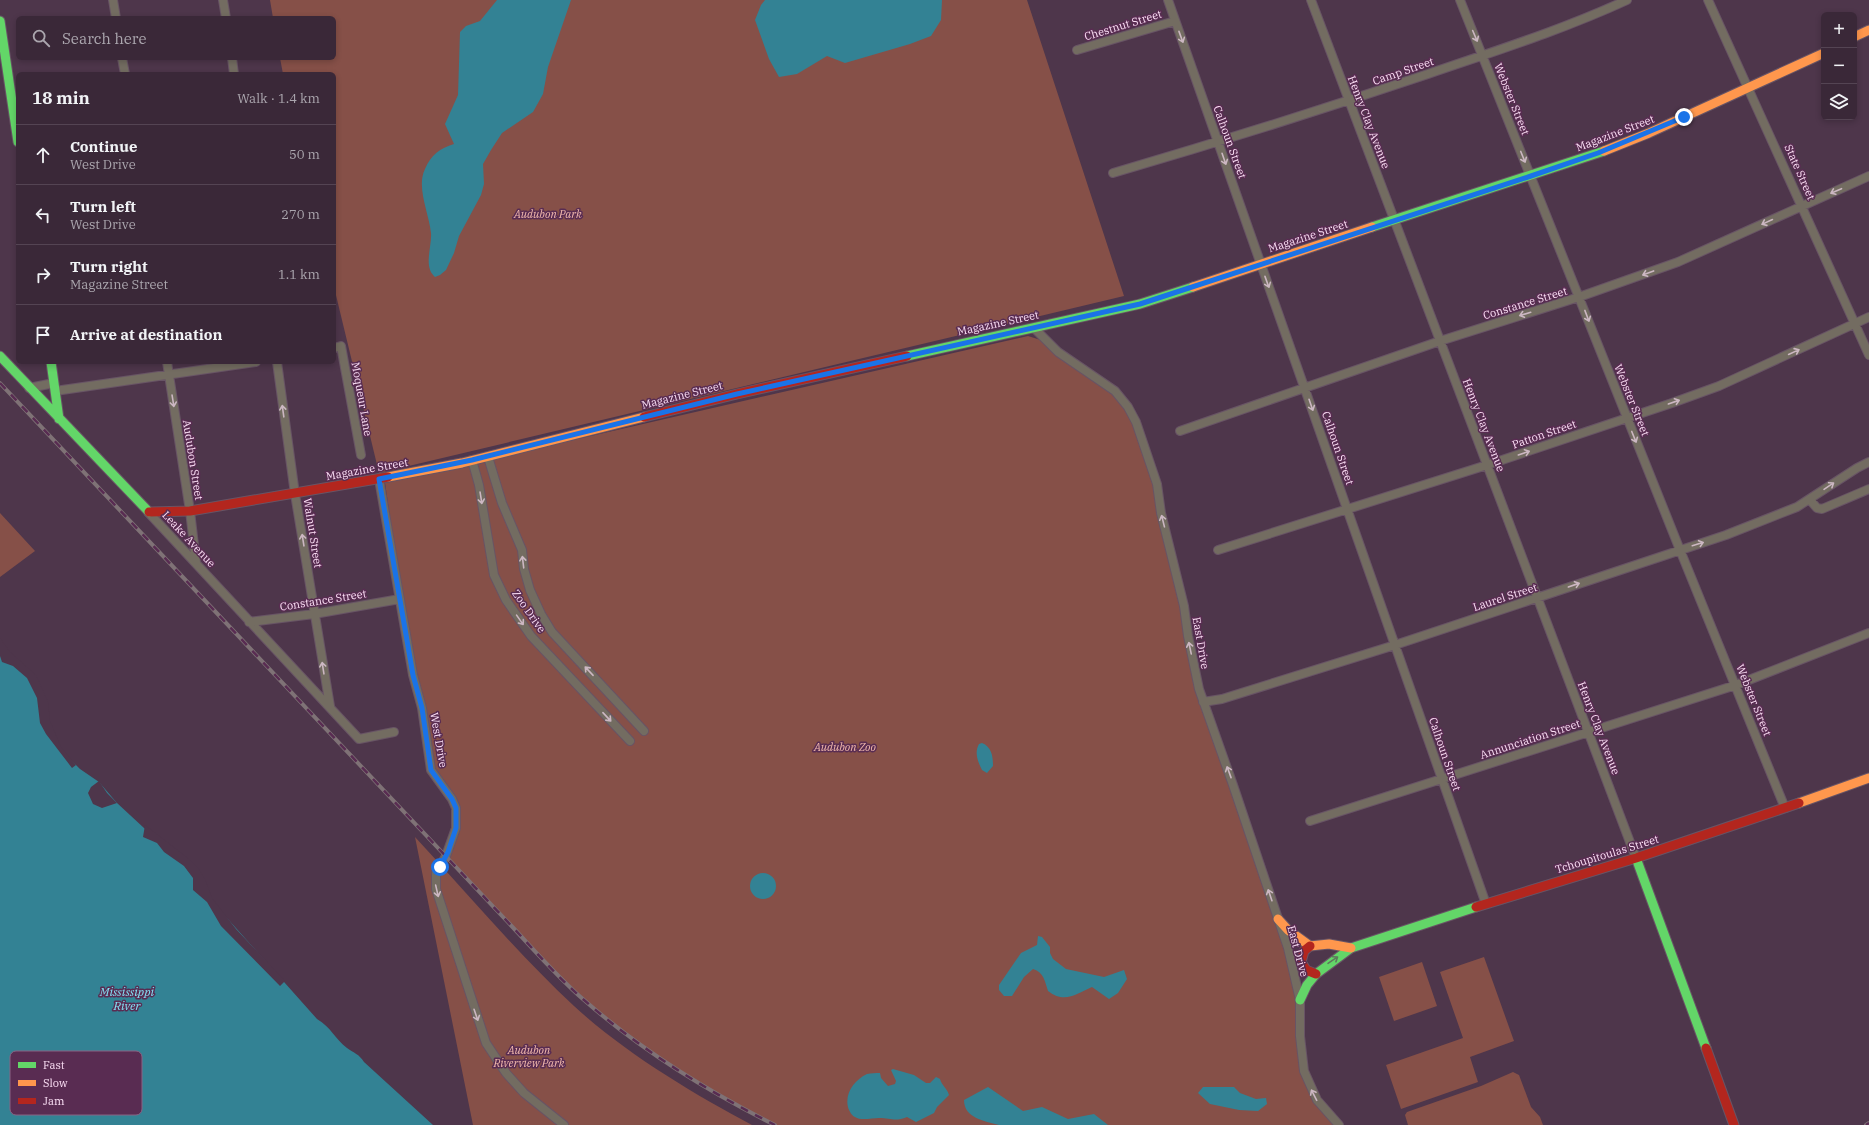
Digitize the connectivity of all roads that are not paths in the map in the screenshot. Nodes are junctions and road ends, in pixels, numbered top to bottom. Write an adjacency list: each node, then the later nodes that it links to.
1 (113, 0): 8 (street)
2 (223, 0): 9 (street)
3 (1168, 0): 11 (street, Calhoun Street)
4 (1311, 0): 22 (street, Henry Clay Avenue)
5 (1460, 0): 16 (street, Webster Street, one-way to 16)
6 (1626, 0): 16 (street, Camp Street)
7 (1708, 0): 21 (street, State Street)
8 (116, 16)
9 (226, 16)
10 (0, 21): 23 (street)
11 (1175, 21): 14 (street, Chestnut Street); 24 (street, Calhoun Street, one-way to 24)
12 (1869, 30): 13 (street)
13 (1857, 36)
14 (1077, 50)
15 (1821, 54): 21 (street, Magazine Street)
16 (1483, 55): 22 (street, Camp Street); 26 (street, Webster Street, one-way to 26)
17 (122, 60): 19 (street)
18 (232, 60): 20 (street)
19 (125, 72)
20 (234, 72)
21 (1749, 88): 26 (street, Magazine Street); 28 (street, State Street)
22 (1350, 100): 24 (street, Camp Street); 29 (street, Henry Clay Avenue)
23 (16, 122)
24 (1218, 142): 25 (street, Camp Street); 30 (street, Calhoun Street, one-way to 30)
25 (1113, 173)
26 (1531, 176): 29 (street, Magazine Street); 31 (street, Webster Street)
27 (1869, 176): 28 (street, Constance Street, one-way to 28)
28 (1802, 205): 31 (street, Constance Street, one-way to 31); 33 (street, State Street)
29 (1395, 220): 30 (street, Magazine Street); 35 (street, Henry Clay Avenue)
30 (1261, 264): 34 (street, Magazine Street); 45 (street, Calhoun Street, one-way to 45)
31 (1579, 297): 35 (street, Constance Street, one-way to 35); 47 (street, Webster Street, one-way to 47)
32 (1869, 317): 33 (street, Patton Street)
33 (1855, 324): 37 (street, State Street); 47 (street, Patton Street, one-way to 33)
34 (1034, 328): 51 (street, Magazine Street); 72 (street, East Drive, one-way to 34)
35 (1440, 340): 45 (street, Constance Street); 54 (street, Henry Clay Avenue)
36 (338, 347): 50 (street, Moqueur Lane)
37 (1869, 355)
38 (0, 356): 46 (street, Leake Avenue)
39 (51, 364): 44 (street)
40 (167, 364): 43 (street, Audubon Street)
41 (242, 364): 43 (street)
42 (276, 364): 57 (street, Walnut Street, one-way to 42)
43 (169, 374): 44 (street); 60 (street, Audubon Street, one-way to 60)
44 (55, 387): 46 (street); 48 (street)
45 (1305, 387): 49 (street, Constance Street); 59 (street, Calhoun Street, one-way to 59)
46 (29, 388): 48 (street, Leake Avenue)
47 (1627, 418): 54 (street, Patton Street, one-way to 47); 63 (street, Webster Street, one-way to 63)
48 (59, 419): 61 (street, Leake Avenue)
49 (1180, 431)
50 (361, 455)
51 (488, 457): 52 (street, Magazine Street); 74 (street, Zoo Drive, one-way to 51)
52 (472, 460): 55 (street, Magazine Street); 77 (street, Zoo Drive, one-way to 77)
53 (1869, 462): 58 (street, Laurel Street, one-way to 53)
54 (1487, 465): 59 (street, Patton Street); 65 (street, Henry Clay Avenue)
55 (379, 479): 57 (street, Magazine Street); 66 (street, West Drive)
56 (1869, 489): 58 (street)
57 (295, 494): 60 (street, Magazine Street); 67 (street, Walnut Street, one-way to 57)
58 (1810, 500): 63 (street, Laurel Street, one-way to 58)
59 (1348, 509): 62 (street, Patton Street); 70 (street, Calhoun Street)
60 (190, 511): 61 (street, Magazine Street); 64 (street, Audubon Street)
61 (148, 512): 64 (street, Leake Avenue)
62 (1218, 550)
63 (1680, 550): 65 (street, Laurel Street, one-way to 63); 71 (street, Webster Street)
64 (196, 562): 68 (street, Leake Avenue)
65 (1538, 598): 70 (street, Laurel Street); 75 (street, Henry Clay Avenue)
66 (400, 599): 67 (street, Constance Street); 89 (street, West Drive, one-way to 89)
67 (314, 614): 68 (street, Constance Street); 73 (street, Walnut Street, one-way to 67)
68 (249, 622): 73 (street, Leake Avenue)
69 (1869, 634): 71 (street, Annunciation Street)
70 (1395, 645): 72 (street, Laurel Street); 79 (street, Calhoun Street)
71 (1736, 685): 75 (street, Annunciation Street); 80 (street, Webster Street)
72 (1203, 702): 84 (street, East Drive, one-way to 72)
73 (330, 706): 76 (street, Leake Avenue)
74 (644, 731)
75 (1589, 731): 79 (street, Annunciation Street); 82 (street, Henry Clay Avenue)
76 (394, 732)
77 (630, 741)
78 (1869, 778): 80 (street, Tchoupitoulas Street)
79 (1442, 779): 81 (street, Annunciation Street); 83 (street, Calhoun Street)
80 (1785, 808): 82 (street, Tchoupitoulas Street)
81 (1310, 821)
82 (1636, 858): 83 (street, Tchoupitoulas Street); 91 (street)
83 (1486, 904): 86 (street, Tchoupitoulas Street)
84 (1278, 919): 85 (street); 88 (street, East Drive)
85 (1310, 946): 86 (street, Tchoupitoulas Street); 87 (street)
86 (1351, 948): 87 (street, Tchoupitoulas Street, one-way to 86)
87 (1316, 974): 88 (street, Tchoupitoulas Street)
88 (1300, 1000): 90 (street, East Drive, one-way to 88)
89 (564, 1125)
90 (1338, 1125)
91 (1734, 1125)

